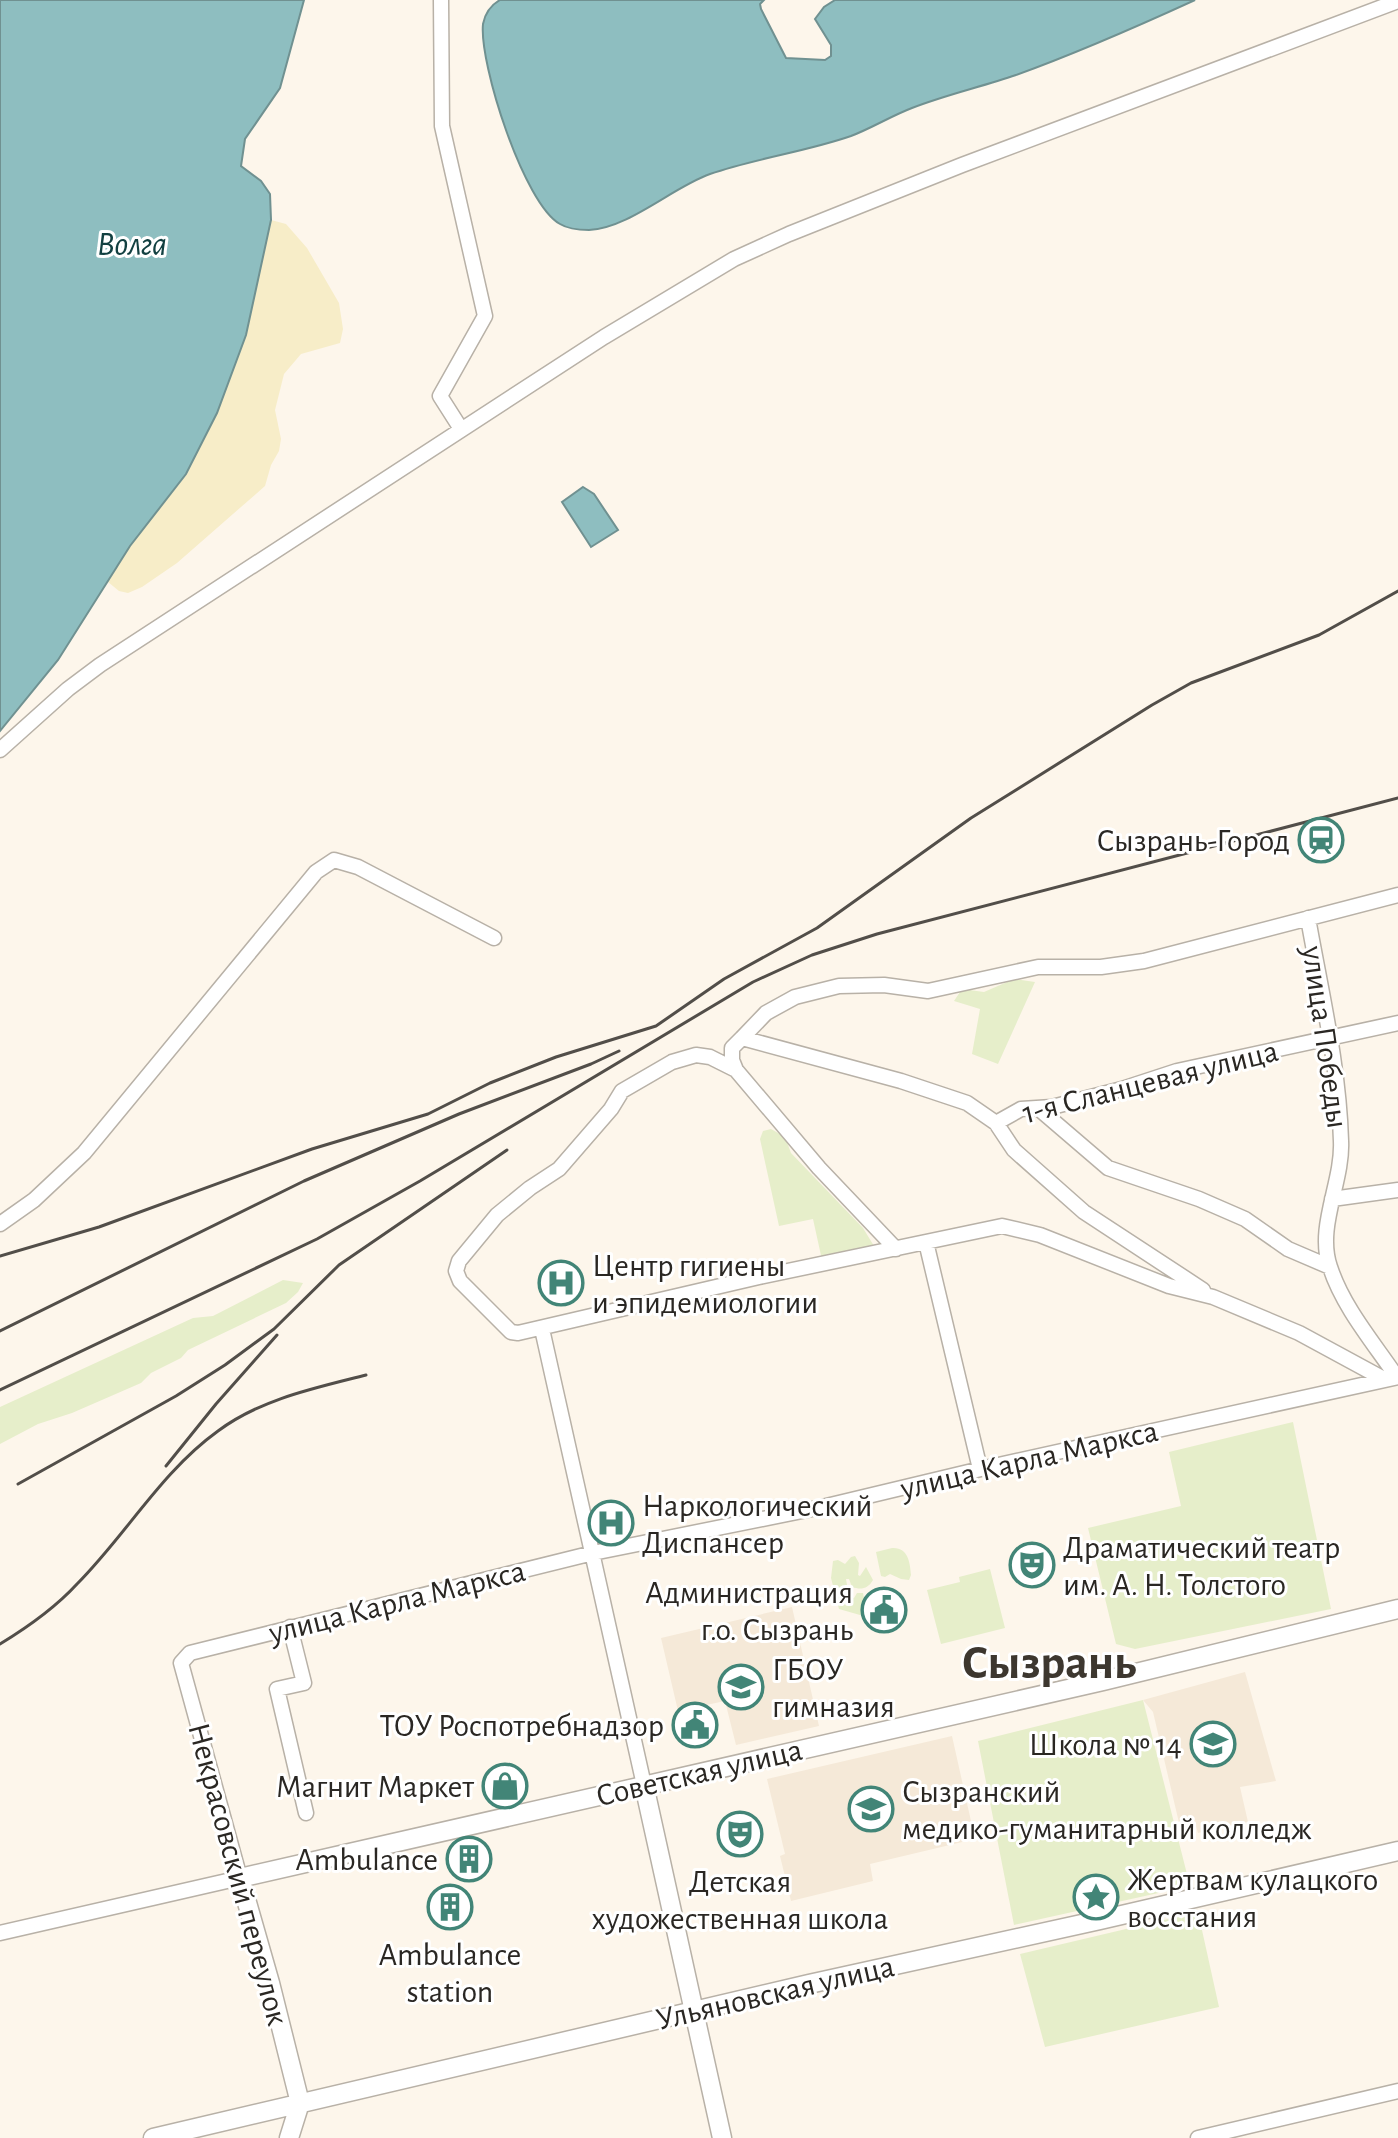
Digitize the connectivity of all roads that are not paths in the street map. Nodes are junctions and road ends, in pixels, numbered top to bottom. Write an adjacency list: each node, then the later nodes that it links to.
1 (441, 0): 3 (street)
2 (1398, 1): 3 (street)
3 (461, 429): 4 (street)
4 (0, 750)
5 (1398, 895): 6 (street)
6 (1308, 918): 9 (street, улица Победы); 10 (street)
7 (494, 938): 16 (street)
8 (1398, 1023): 9 (street, 1-я Сланцевая улица)
9 (1330, 1036): 12 (street, 1-я Сланцевая улица); 15 (street, улица Победы)
10 (737, 1043): 11 (street); 13 (street)
11 (736, 1070): 18 (street); 21 (street)
12 (1038, 1108): 13 (street, 1-я Сланцевая улица); 19 (street)
13 (996, 1123): 20 (street)
14 (1398, 1190): 15 (street)
15 (1332, 1199): 19 (street, улица Победы)
16 (0, 1224)
17 (926, 1242): 18 (street); 20 (street); 23 (street)
18 (896, 1249): 21 (street)
19 (1330, 1267): 22 (street, улица Победы)
20 (1213, 1297): 22 (street)
21 (542, 1329): 24 (street)
22 (1392, 1377): 23 (street, улица Карла Маркса)
23 (980, 1469): 24 (street, улица Карла Маркса)
24 (593, 1553): 26 (street, улица Карла Маркса); 28 (street)
25 (1398, 1609): 28 (main road, Советская улица)
26 (290, 1627): 27 (street, улица Карла Маркса); 29 (street)
27 (193, 1652): 31 (street, Некрасовский переулок)
28 (644, 1785): 31 (main road, Советская улица); 33 (main road)
29 (306, 1813)
30 (1398, 1851): 33 (main road, Ульяновская улица)
31 (240, 1878): 32 (street, Советская улица); 35 (main road, Некрасовский переулок)
32 (0, 1933)
33 (694, 2011): 35 (main road, Ульяновская улица); 38 (main road)
34 (1398, 2091): 39 (street)
35 (300, 2103): 36 (main road, Ульяновская улица); 37 (main road)
36 (153, 2138)
37 (289, 2138)
38 (722, 2138)
39 (1198, 2138)

